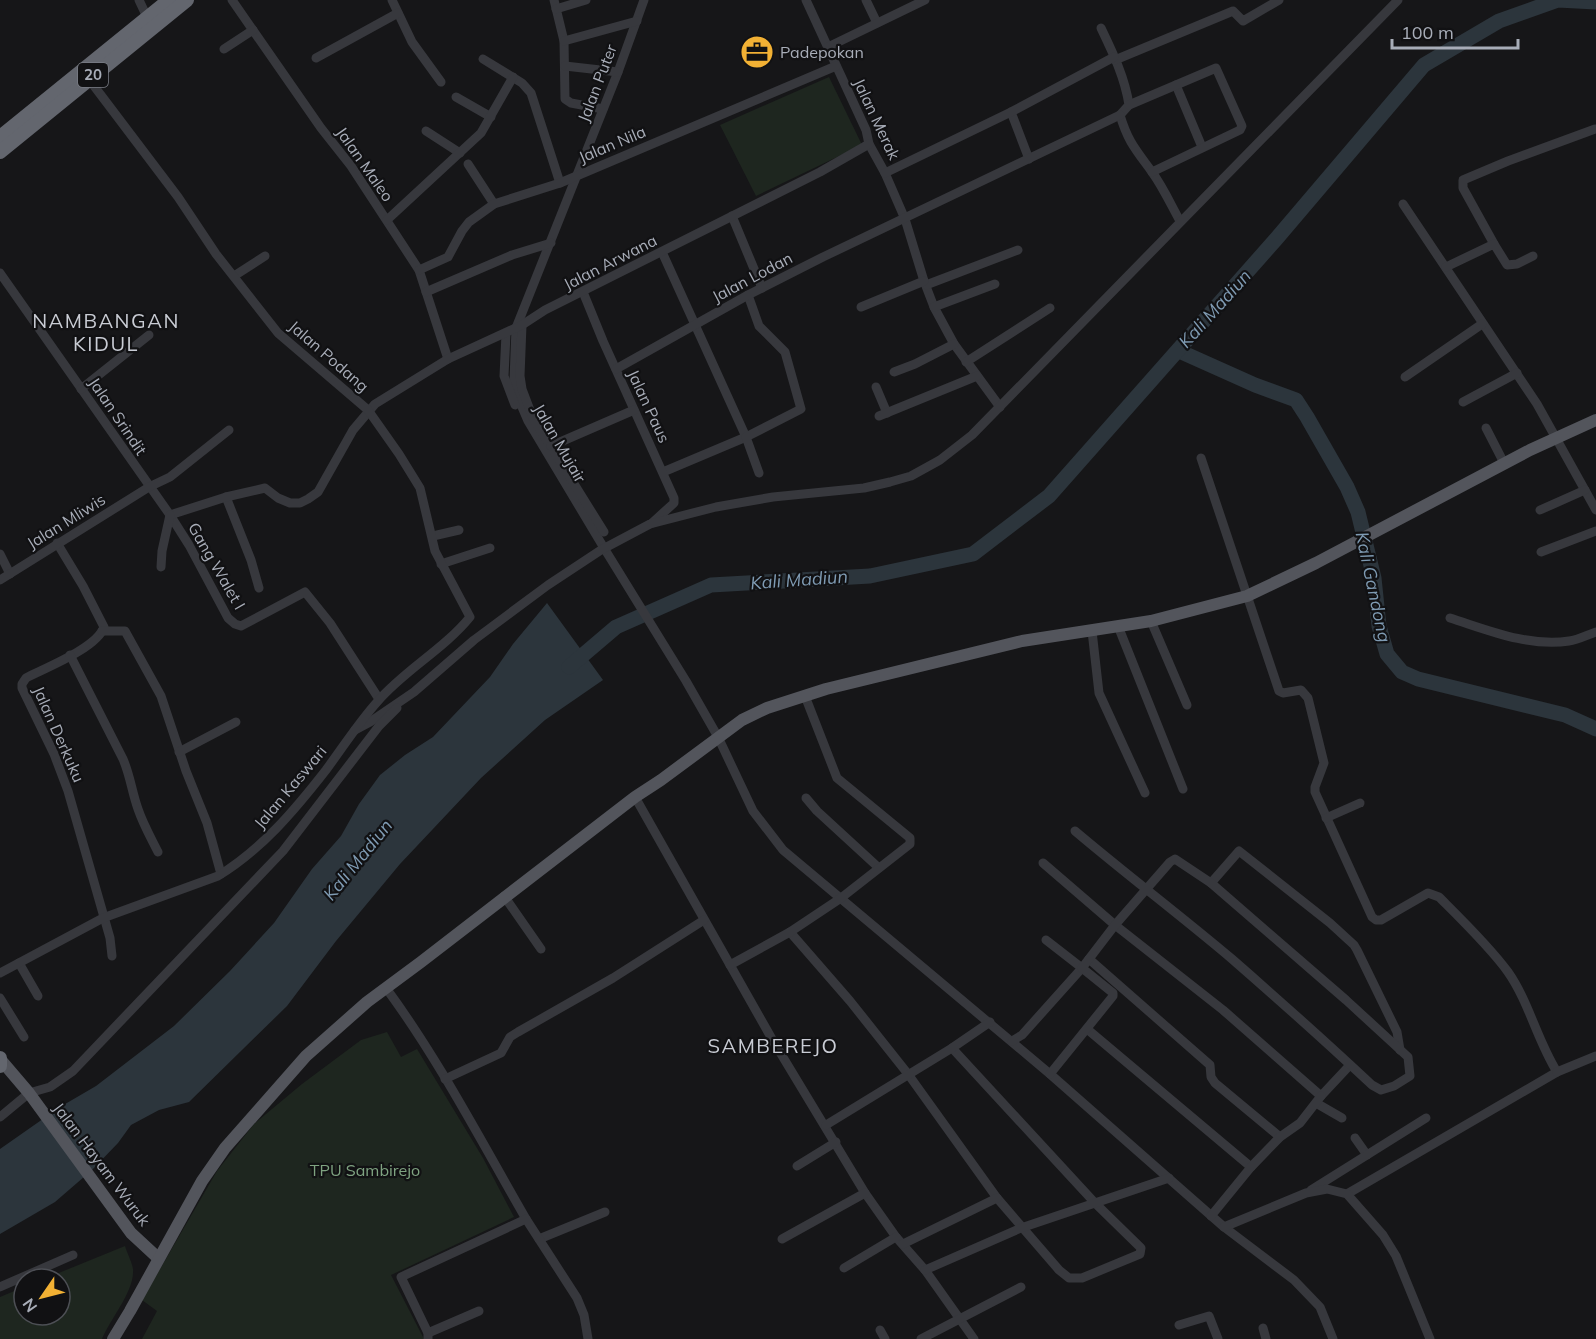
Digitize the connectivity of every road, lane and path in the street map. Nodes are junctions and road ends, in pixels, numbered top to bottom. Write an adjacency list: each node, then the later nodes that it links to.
1 (139, 0): 15 (street)
2 (169, 0): 15 (highway, 20)
3 (188, 0): 30 (highway, 20)
4 (232, 0): 19 (street, Jalan Maleo)
5 (392, 0): 14 (street)
6 (586, 0): 13 (street)
7 (644, 0): 16 (street, Jalan Puter)
8 (806, 0): 21 (street, Jalan Merak)
9 (866, 0): 17 (street)
10 (922, 0): 17 (street)
11 (1279, 0): 24 (street)
12 (1398, 0): 57 (street)
13 (555, 4): 20 (street)
14 (398, 13): 23 (street); 31 (street)
15 (147, 17): 41 (highway, 20)
16 (637, 21): 20 (street); 28 (street, Jalan Puter)
17 (877, 23): 21 (street)
18 (1101, 28): 24 (street)
19 (252, 30): 22 (street); 56 (street, Jalan Maleo)
20 (564, 41): 26 (street)
21 (828, 48): 27 (street, Jalan Merak)
22 (224, 50)
23 (316, 58)
24 (1115, 58): 34 (street); 36 (street)
25 (483, 59): 29 (street)
26 (565, 66): 28 (street); 35 (street)
27 (836, 66): 42 (street, Jalan Merak); 50 (street, Jalan Nila)
28 (618, 72): 35 (street, Jalan Puter)
29 (513, 77): 38 (street); 51 (street)
30 (88, 78): 44 (highway, 20); 67 (street, Jalan Podang)
31 (441, 82)
32 (1176, 85): 34 (street); 43 (street); 43 (street)
33 (456, 97): 38 (street)
34 (1129, 105): 37 (street)
35 (603, 109): 50 (street, Jalan Puter)
36 (1011, 112): 46 (street); 49 (street)
37 (1120, 115): 46 (street, Jalan Lodan); 48 (street)
38 (491, 117): 45 (street)
39 (1595, 129): 59 (street)
40 (426, 131): 45 (street)
41 (0, 136)
42 (868, 144): 49 (street, Jalan Merak); 54 (street, Jalan Arwana)
43 (1202, 147): 48 (street)
44 (0, 152)
45 (460, 153): 56 (street)
46 (1029, 159): 55 (street, Jalan Lodan)
47 (468, 164): 52 (street)
48 (1152, 172): 57 (street)
49 (885, 173): 55 (street, Jalan Merak)
50 (577, 175): 51 (street, Jalan Nila); 58 (street, Jalan Mujair)
51 (560, 183): 52 (street, Jalan Nila)
52 (494, 204): 65 (street, Jalan Nila)
53 (1402, 204): 64 (street)
54 (732, 216): 61 (street, Jalan Arwana); 70 (street)
55 (905, 219): 68 (street, Jalan Merak); 70 (street, Jalan Lodan)
56 (387, 220): 65 (street, Jalan Maleo)
57 (1180, 221): 93 (street)
58 (551, 243): 71 (street); 79 (street, Jalan Mujair)
59 (1494, 244): 63 (street); 64 (street)
60 (1018, 250): 68 (street)
61 (662, 252): 72 (street, Jalan Arwana); 77 (street)
62 (265, 256): 67 (street)
63 (1533, 256)
64 (1446, 267): 78 (street)
65 (419, 270): 71 (street, Jalan Maleo)
66 (0, 273): 91 (street, Jalan Srindit)
67 (234, 276): 94 (street, Jalan Podang)
68 (925, 283): 74 (street, Jalan Merak); 75 (street)
69 (995, 284): 74 (street)
70 (762, 288): 73 (street, Jalan Lodan)
71 (426, 292): 83 (street, Jalan Maleo)
72 (584, 292): 79 (street, Jalan Arwana); 85 (street, Jalan Paus)
73 (748, 295): 77 (street, Jalan Lodan); 99 (street)
74 (934, 307): 82 (street, Jalan Merak)
75 (861, 308)
76 (1050, 308): 84 (street)
77 (695, 324): 85 (street, Jalan Lodan); 99 (street)
78 (1482, 324): 87 (street); 89 (street)
79 (519, 327): 81 (street, Jalan Arwana); 101 (street); 120 (street, Jalan Mujair)
80 (149, 334): 91 (street)
81 (506, 334): 83 (street, Jalan Arwana); 117 (street)
82 (954, 344): 84 (street, Jalan Merak); 86 (street)
83 (448, 359): 94 (street, Jalan Arwana)
84 (966, 362): 88 (street, Jalan Merak)
85 (616, 369): 95 (street, Jalan Paus)
86 (894, 372)
87 (1517, 373): 92 (street); 100 (street)
88 (977, 376): 90 (street); 93 (street, Jalan Merak)
89 (1405, 377)
90 (876, 387)
91 (81, 389): 106 (street, Jalan Srindit)
92 (1463, 402)
93 (1000, 406): 112 (street)
94 (368, 410): 108 (street, Jalan Arwana); 116 (street, Jalan Podang)
95 (634, 410): 101 (street); 104 (street, Jalan Paus)
96 (1596, 420): 100 (main road)
97 (1486, 429): 103 (street)
98 (229, 430): 106 (street, Jalan Mliwis)
99 (746, 437): 104 (street); 105 (street)
100 (1557, 437): 103 (main road); 107 (street)
101 (550, 446): 115 (street)
102 (1200, 458): 128 (street)
103 (1504, 464): 128 (main road)
104 (663, 472): 112 (street, Jalan Paus)
105 (759, 473)
106 (149, 487): 111 (street, Jalan Srindit); 118 (street, Jalan Mliwis)
107 (1585, 490): 109 (street); 110 (street)
108 (226, 497): 111 (street); 127 (street)
109 (1540, 510)
110 (1596, 510)
111 (170, 515): 124 (street); 139 (street, Gang Walet I)
112 (650, 524): 120 (street)
113 (459, 530): 116 (street)
114 (1596, 531): 121 (street)
115 (604, 532)
116 (433, 536): 123 (street, Jalan Podang)
117 (594, 538)
118 (57, 543): 125 (street, Jalan Mliwis); 133 (street)
119 (490, 548): 123 (street)
120 (604, 549): 137 (street); 143 (street, Jalan Mujair)
121 (1541, 552)
122 (0, 554): 125 (street)
123 (441, 564): 129 (street, Jalan Podang)
124 (161, 567)
125 (10, 574): 126 (street, Jalan Mliwis)
126 (0, 580)
127 (259, 588)
128 (1247, 596): 131 (main road); 150 (street)
129 (470, 617): 139 (street, Jalan Kaswari)
130 (1450, 618): 135 (street)
131 (1151, 621): 132 (main road); 140 (street)
132 (1118, 626): 134 (main road); 145 (street)
133 (102, 631): 136 (street, Jalan Derkuku); 144 (street)
134 (1092, 631): 138 (main road); 146 (street)
135 (1596, 632)
136 (70, 655): 152 (street); 160 (street, Jalan Derkuku)
137 (414, 692): 142 (street); 190 (street)
138 (805, 696): 143 (main road); 154 (street)
139 (379, 699): 142 (street, Jalan Kaswari)
140 (1187, 705)
141 (236, 722): 144 (street)
142 (355, 730): 155 (street, Jalan Kaswari)
143 (718, 737): 147 (main road); 159 (street, Jalan Mujair)
144 (179, 752): 155 (street)
145 (1183, 789)
146 (1144, 793)
147 (635, 796): 158 (main road); 161 (street)
148 (806, 798): 154 (street)
149 (1360, 803): 150 (street)
150 (1326, 818): 186 (street)
151 (1075, 831): 157 (street)
152 (158, 852)
153 (1043, 863): 162 (street)
154 (879, 868): 159 (street)
155 (221, 874): 160 (street, Jalan Kaswari)
156 (1211, 883): 157 (street); 180 (street); 180 (street)
157 (1146, 891): 162 (street); 183 (street)
158 (504, 897): 165 (street); 172 (main road)
159 (841, 898): 163 (street); 175 (street, Jalan Mujair)
160 (103, 918): 166 (street, Jalan Derkuku); 168 (street, Jalan Kaswari)
161 (704, 920): 169 (street); 189 (street)
162 (1115, 925): 167 (street); 191 (street)
163 (790, 933): 169 (street); 187 (street)
164 (1046, 940): 170 (street)
165 (541, 949)
166 (112, 956)
167 (1089, 959): 170 (street); 196 (street)
168 (19, 963): 171 (street, Jalan Kaswari); 173 (street)
169 (730, 965): 195 (street)
170 (1082, 968): 176 (street); 178 (street)
171 (0, 973)
172 (386, 988): 189 (street); 217 (main road)
173 (38, 996)
174 (0, 998): 177 (street)
175 (990, 1022): 178 (street, Jalan Mujair); 179 (street)
176 (1087, 1029): 188 (street); 201 (street)
177 (24, 1037)
178 (1012, 1041): 188 (street, Jalan Mujair)
179 (952, 1048): 187 (street); 207 (street)
180 (1400, 1050): 183 (street)
181 (1596, 1056): 186 (street)
182 (0, 1059): 184 (highway); 190 (main road, Jalan Hayam Wuruk)
183 (1350, 1065): 191 (street)
184 (0, 1066)
185 (0, 1072): 190 (main road, Jalan Hayam Wuruk)
186 (1557, 1072): 205 (street)
187 (908, 1074): 195 (street); 206 (street)
188 (1050, 1074): 202 (street, Jalan Mujair)
189 (445, 1079): 210 (street)
190 (30, 1097): 192 (street); 217 (main road, Jalan Hayam Wuruk)
191 (1319, 1100): 193 (street); 196 (street)
192 (0, 1117)
193 (1342, 1118)
194 (1426, 1118): 199 (street)
195 (826, 1125): 198 (street)
196 (1280, 1137): 201 (street)
197 (1355, 1138): 199 (street)
198 (836, 1142): 200 (street); 203 (street)
199 (1367, 1155): 204 (street)
200 (797, 1166)
201 (1251, 1167): 209 (street)
202 (1169, 1178): 207 (street); 209 (street, Jalan Mujair)
203 (865, 1192): 214 (street); 215 (street)
204 (1306, 1193): 205 (street); 211 (street)
205 (1347, 1194): 236 (street)
206 (998, 1198): 212 (street); 215 (street)
207 (1095, 1203): 212 (street); 212 (street)
208 (606, 1212): 213 (street)
209 (1211, 1216): 211 (street, Jalan Mujair)
210 (526, 1219): 213 (street); 227 (street)
211 (1224, 1227): 235 (street, Jalan Mujair)
212 (1021, 1228): 219 (street)
213 (539, 1239): 229 (street)
214 (782, 1239)
215 (900, 1240): 218 (street); 219 (street)
216 (73, 1255): 220 (street)
217 (158, 1258): 228 (main road)
218 (844, 1268)
219 (925, 1270): 223 (street)
220 (0, 1287)
221 (1021, 1287): 223 (street)
222 (479, 1311): 227 (street)
223 (959, 1318): 231 (street); 232 (street)
224 (1179, 1325): 233 (street)
225 (1263, 1328): 234 (street)
226 (880, 1330): 230 (street)
227 (428, 1336)
228 (112, 1339)
229 (588, 1339)
230 (885, 1339)
231 (921, 1339)
232 (974, 1339)
233 (1218, 1339)
234 (1266, 1339)
235 (1333, 1339)
236 (1430, 1339)

